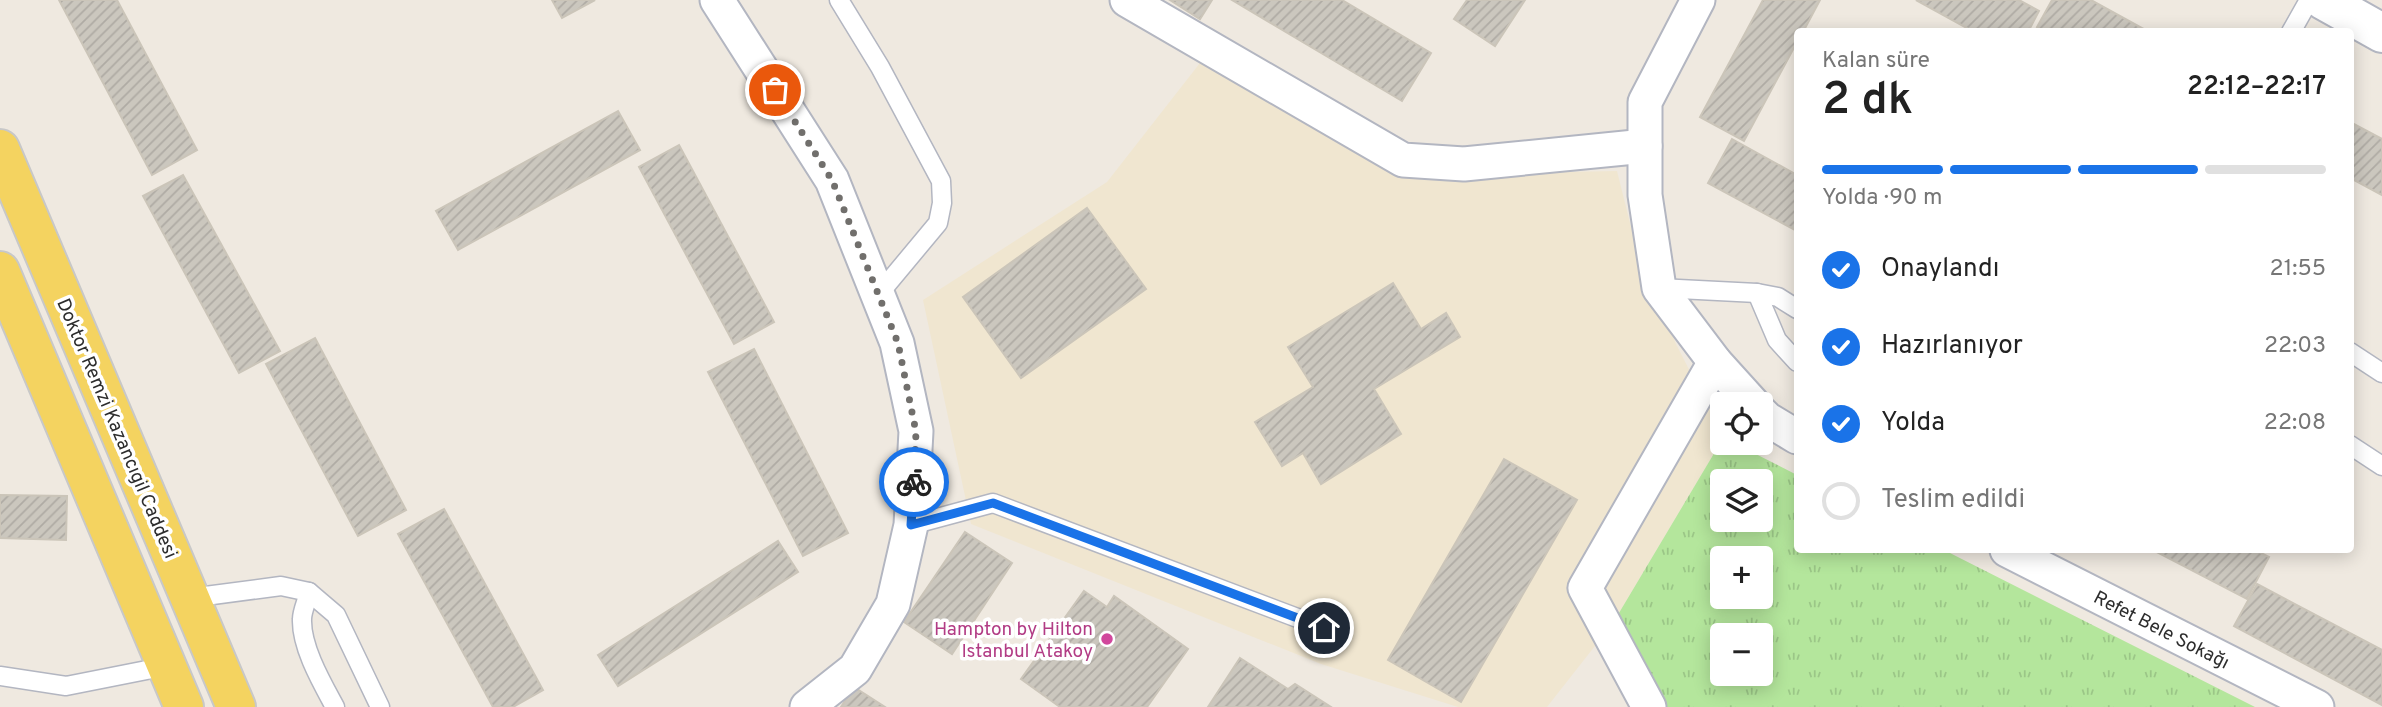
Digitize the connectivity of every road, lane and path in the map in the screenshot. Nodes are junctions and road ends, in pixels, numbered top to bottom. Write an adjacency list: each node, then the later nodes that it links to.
1 (718, 0): 14 (street)
2 (839, 0): 14 (lane)
3 (1127, 0): 9 (street)
4 (1698, 0): 9 (street)
5 (2309, 0): 7 (lane)
6 (2323, 0): 8 (main road)
7 (2293, 28)
8 (2382, 33)
9 (1645, 146): 12 (street)
10 (0, 149): 28 (main road, Doktor Remzi Kazancıgil Caddesi)
11 (0, 271): 30 (main road)
12 (1659, 288): 13 (lane); 18 (street)
13 (1756, 293): 15 (lane); 17 (lane)
14 (878, 295): 25 (street)
15 (1794, 307)
16 (2354, 355): 19 (lane)
17 (1794, 359)
18 (1715, 362): 20 (street); 37 (street)
19 (2382, 373)
20 (1742, 392)
21 (1773, 423): 22 (street)
22 (1794, 435)
23 (2354, 448): 24 (lane)
24 (2382, 466)
25 (911, 525): 29 (lane); 36 (street)
26 (2013, 553): 38 (street, Refet Bele Sokağı)
27 (309, 592): 28 (lane); 34 (lane); 35 (lane)
28 (190, 598): 33 (main road, Doktor Remzi Kazancıgil Caddesi)
29 (1324, 628)
30 (167, 666): 31 (lane); 32 (main road)
31 (0, 676)
32 (184, 707)
33 (236, 707)
34 (335, 707)
35 (380, 707)
36 (807, 707)
37 (1650, 707)
38 (2317, 707)

